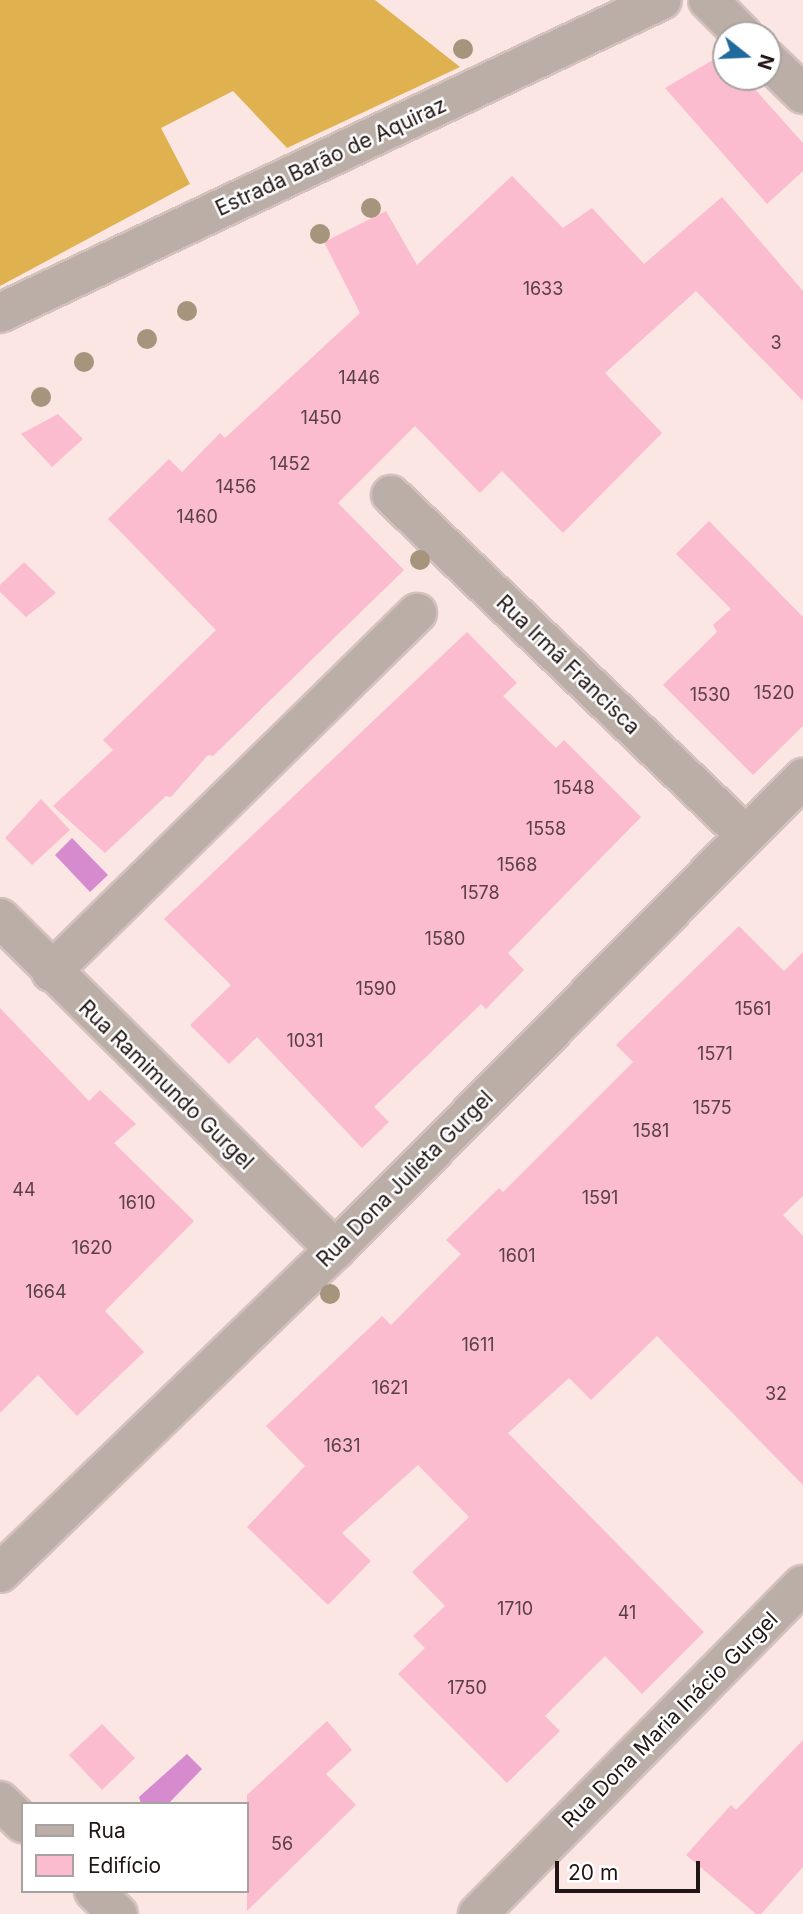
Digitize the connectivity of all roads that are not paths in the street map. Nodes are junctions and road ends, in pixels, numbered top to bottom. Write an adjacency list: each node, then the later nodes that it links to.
1 (662, 0): 6 (street, Estrada Barão de Aquiraz)
2 (708, 0): 3 (street)
3 (729, 21)
4 (782, 74): 5 (street)
5 (803, 94)
6 (0, 313)
7 (391, 495): 10 (street, Rua Irmã Francisca)
8 (417, 614): 12 (street)
9 (803, 778): 10 (street, Rua Dona Julieta Gurgel)
10 (745, 835): 13 (street, Rua Dona Julieta Gurgel)
11 (0, 918): 12 (street, Rua Ramimundo Gurgel)
12 (51, 972): 13 (street, Rua Ramimundo Gurgel)
13 (335, 1250): 14 (street, Rua Dona Julieta Gurgel)
14 (0, 1573)
15 (803, 1585): 20 (street, Rua Dona Maria Inácio Gurgel)
16 (0, 1801): 17 (street)
17 (21, 1821)
18 (96, 1893): 19 (street)
19 (118, 1914)
20 (478, 1914)

